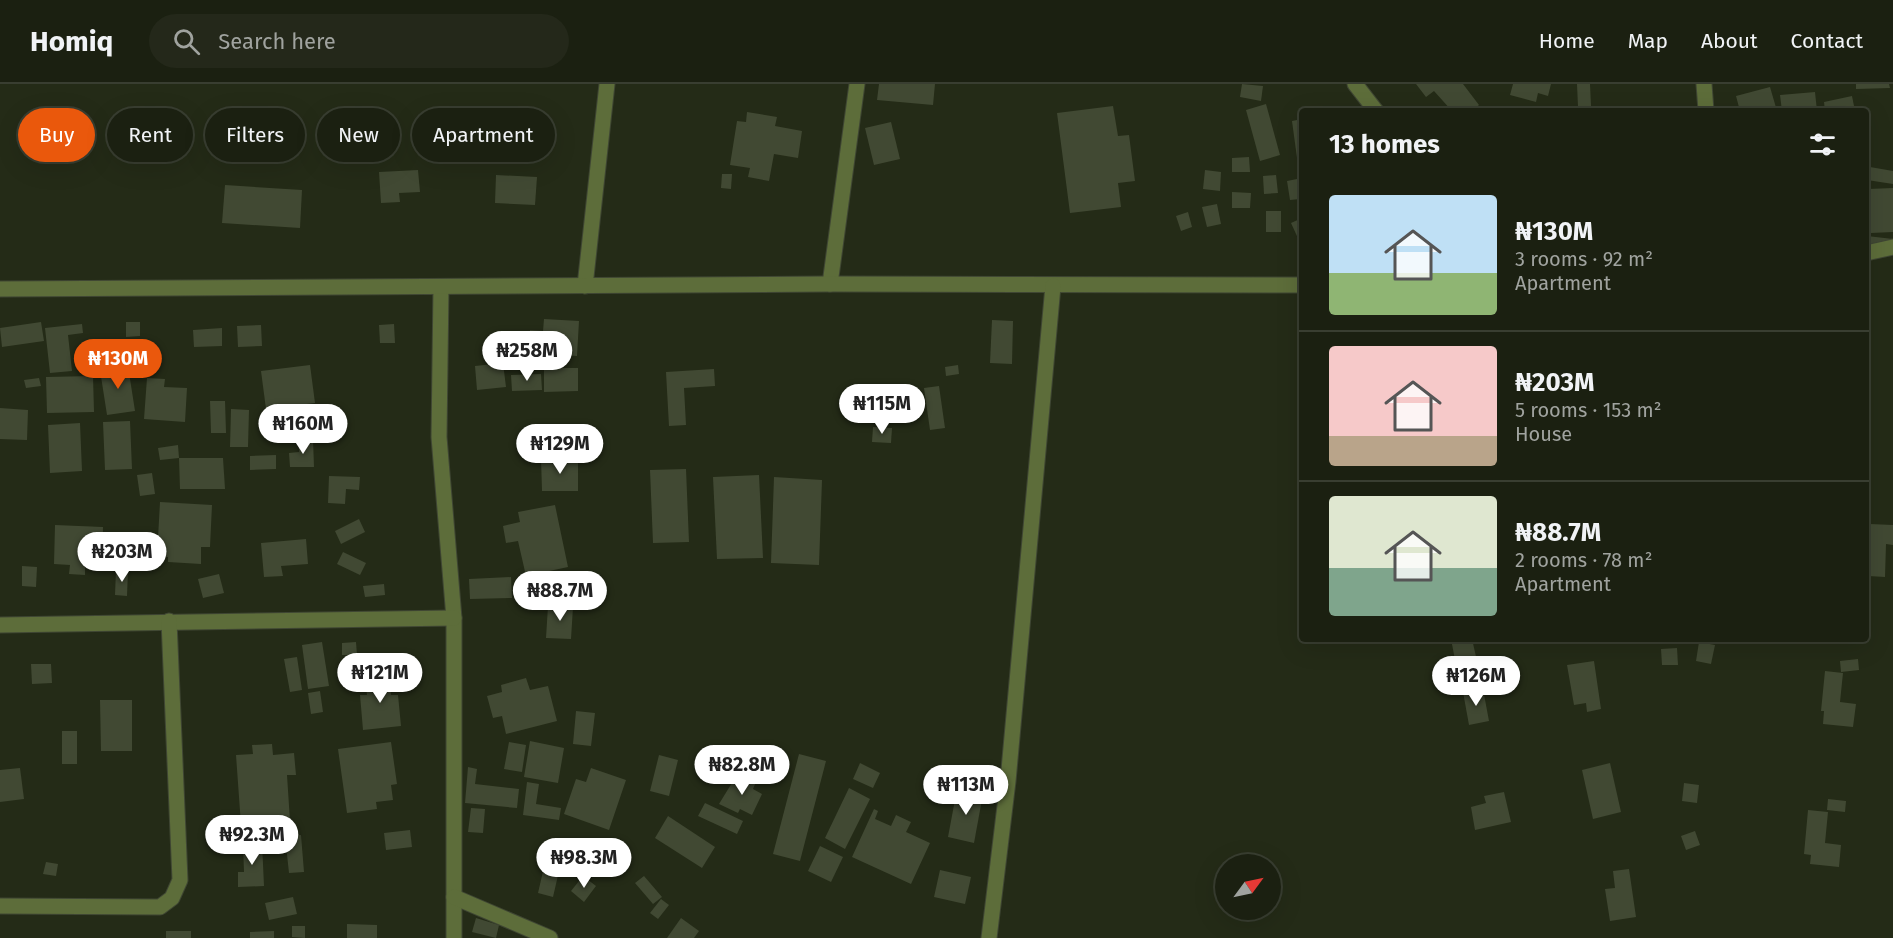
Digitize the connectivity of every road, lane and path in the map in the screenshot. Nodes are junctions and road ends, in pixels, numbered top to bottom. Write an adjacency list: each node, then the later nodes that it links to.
1 (607, 84): 11 (street)
2 (857, 84): 9 (street)
3 (1355, 84): 5 (street)
4 (1704, 84): 6 (street)
5 (1374, 108)
6 (1706, 108)
7 (1893, 247): 8 (street)
8 (1869, 252)
9 (830, 284): 11 (street); 12 (street)
10 (1299, 285): 12 (street)
11 (585, 286): 13 (street)
12 (1053, 286): 22 (street)
13 (441, 287): 14 (street); 15 (street)
14 (0, 289)
15 (454, 618): 16 (street); 18 (street)
16 (169, 621): 17 (street); 19 (street)
17 (0, 625)
18 (454, 897): 20 (street); 21 (street)
19 (0, 906)
20 (454, 938)
21 (550, 938)
22 (989, 938)

